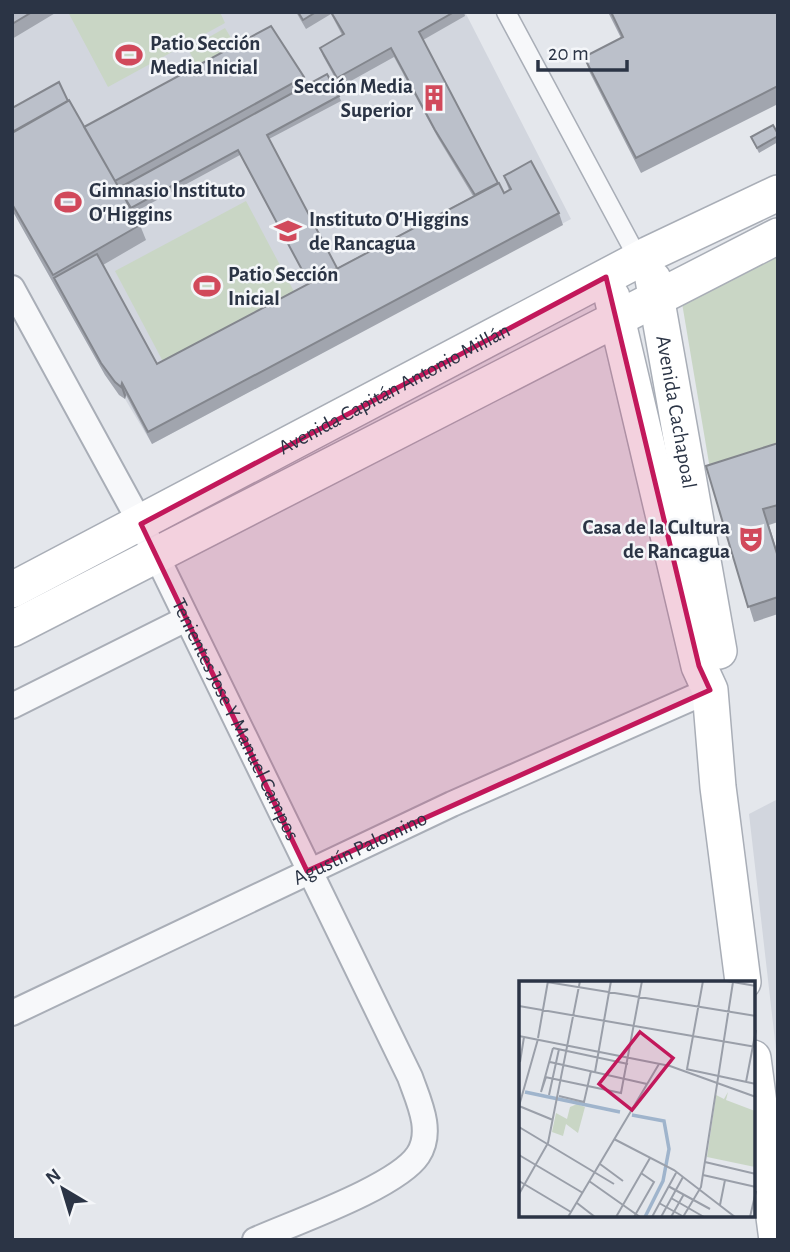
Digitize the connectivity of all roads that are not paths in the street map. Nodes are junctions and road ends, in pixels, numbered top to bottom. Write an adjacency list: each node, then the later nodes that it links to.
1 (506, 12): 4 (street)
2 (778, 192): 4 (main road, Avenida Capitán Antonio Millán)
3 (778, 236): 7 (main road, Avenida Capitán Antonio Millán)
4 (644, 257): 5 (main road, Avenida Capitán Antonio Millán); 7 (main road, Avenida Cachapoal)
5 (606, 277): 8 (main road, Avenida Cachapoal); 9 (main road, Avenida Capitán Antonio Millán)
6 (12, 288): 9 (street, Tenientes Jose Y Manuel Campos)
7 (655, 299): 8 (main road, Avenida Capitán Antonio Millán); 14 (main road, Avenida Cachapoal)
8 (619, 318): 10 (main road, Avenida Capitán Antonio Millán); 14 (main road, Avenida Cachapoal)
9 (141, 524): 10 (street, Tenientes Jose Y Manuel Campos); 11 (main road, Avenida Capitán Antonio Millán)
10 (156, 555): 12 (street, Tenientes Jose Y Manuel Campos); 13 (main road, Avenida Capitán Antonio Millán)
11 (12, 590)
12 (186, 619): 15 (street); 16 (street, Tenientes Jose Y Manuel Campos)
13 (12, 629)
14 (710, 690): 16 (street, Agustín Palomino); 17 (main road, Avenida Cachapoal)
15 (12, 706)
16 (307, 871): 18 (street, Agustín Palomino); 20 (street, Tenientes Jose Y Manuel Campos)
17 (743, 981)
18 (12, 1013)
19 (755, 1073): 21 (main road)
20 (255, 1240)
21 (777, 1240)

